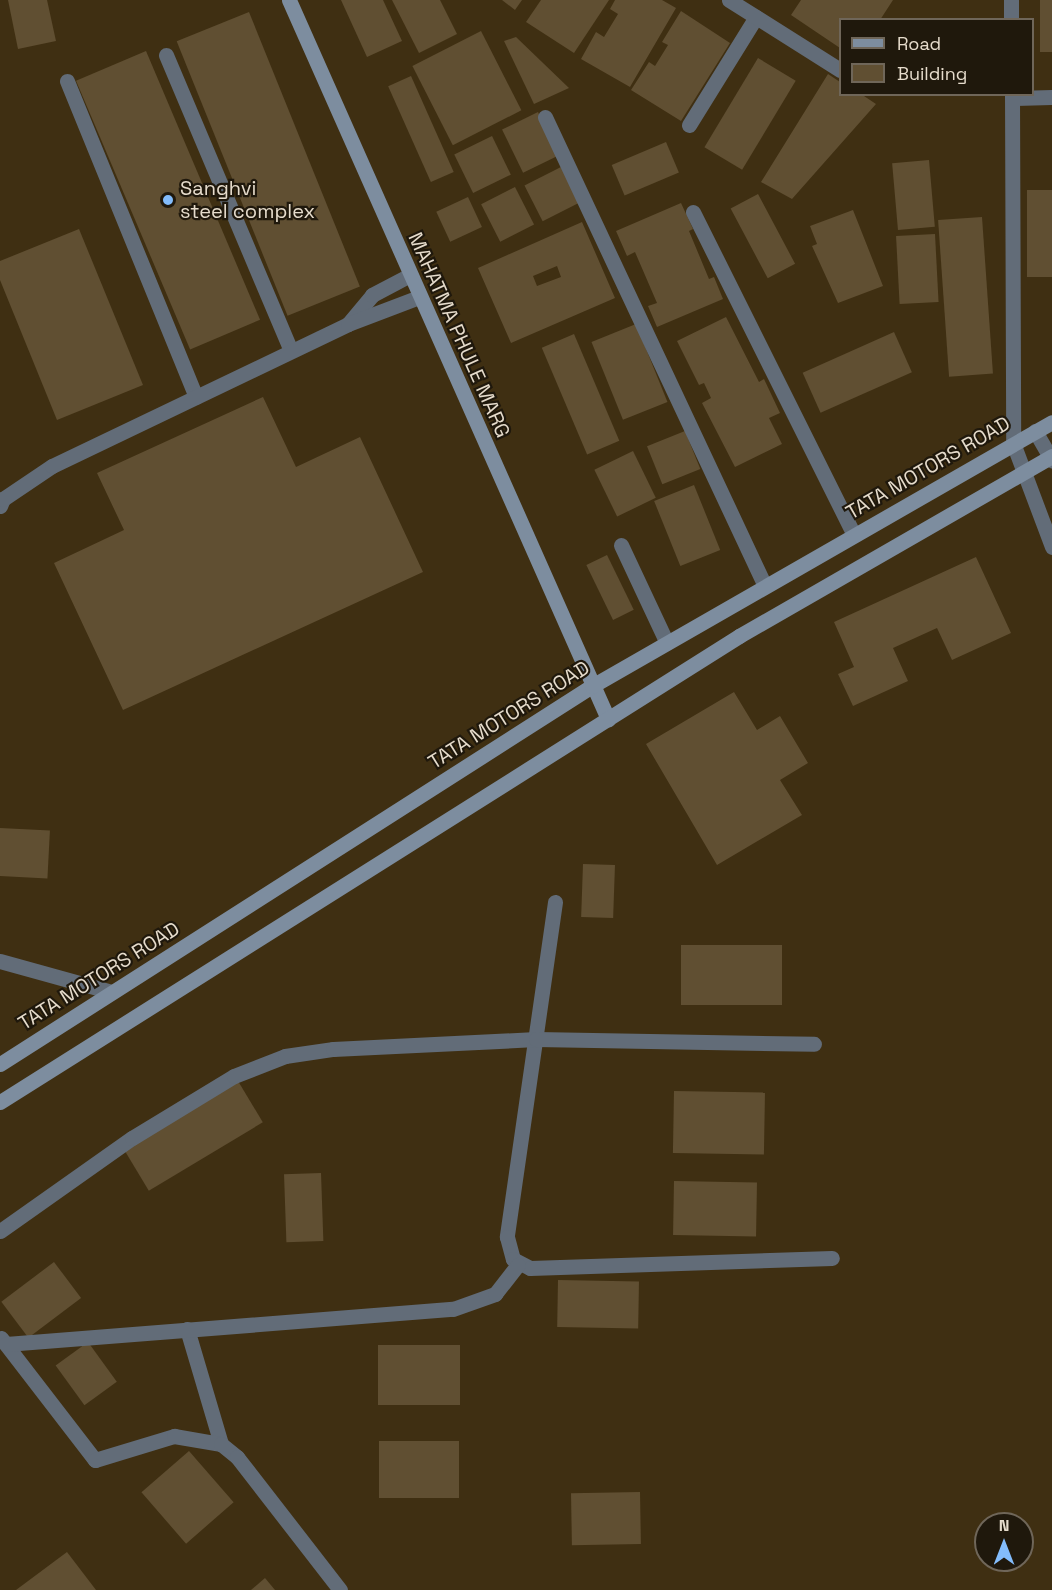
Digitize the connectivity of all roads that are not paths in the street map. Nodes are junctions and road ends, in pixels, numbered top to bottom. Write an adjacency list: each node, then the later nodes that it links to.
1 (290, 0): 14 (main road, MAHATMA PHULE MARG)
2 (729, 0): 4 (street)
3 (1011, 0): 5 (street)
4 (756, 17): 7 (street); 12 (street)
5 (1011, 18)
6 (166, 55): 17 (street)
7 (839, 69)
8 (67, 81): 18 (street)
9 (1012, 96): 10 (street); 21 (street)
10 (1052, 97)
11 (545, 117): 28 (street)
12 (689, 125)
13 (693, 212): 25 (street)
14 (408, 276): 15 (main road, MAHATMA PHULE MARG); 16 (street)
15 (419, 297): 16 (street); 30 (main road, MAHATMA PHULE MARG)
16 (348, 324): 17 (street)
17 (291, 351): 18 (street)
18 (196, 396): 24 (street)
19 (1052, 422): 20 (main road, TATA MOTORS ROAD)
20 (1035, 431): 21 (main road, TATA MOTORS ROAD); 22 (street)
21 (1013, 443): 23 (street); 25 (main road, TATA MOTORS ROAD)
22 (1051, 457): 23 (main road)
23 (1023, 471): 27 (street); 31 (main road)
24 (1, 498)
25 (854, 535): 28 (main road, TATA MOTORS ROAD)
26 (621, 545): 29 (street)
27 (1052, 547)
28 (765, 586): 29 (main road, TATA MOTORS ROAD)
29 (667, 643): 30 (main road, TATA MOTORS ROAD)
30 (592, 686): 31 (main road, MAHATMA PHULE MARG); 34 (main road, TATA MOTORS ROAD)
31 (608, 718): 38 (main road)
32 (555, 902): 35 (street)
33 (0, 961): 34 (street)
34 (112, 992): 37 (main road, TATA MOTORS ROAD)
35 (536, 1039): 36 (street); 39 (street); 41 (street)
36 (814, 1044)
37 (0, 1064)
38 (0, 1102)
39 (0, 1231)
40 (832, 1258): 41 (street)
41 (518, 1265): 42 (street)
42 (187, 1329): 43 (street); 44 (street)
43 (3, 1340): 44 (street)
44 (221, 1444): 45 (street)
45 (340, 1590)

